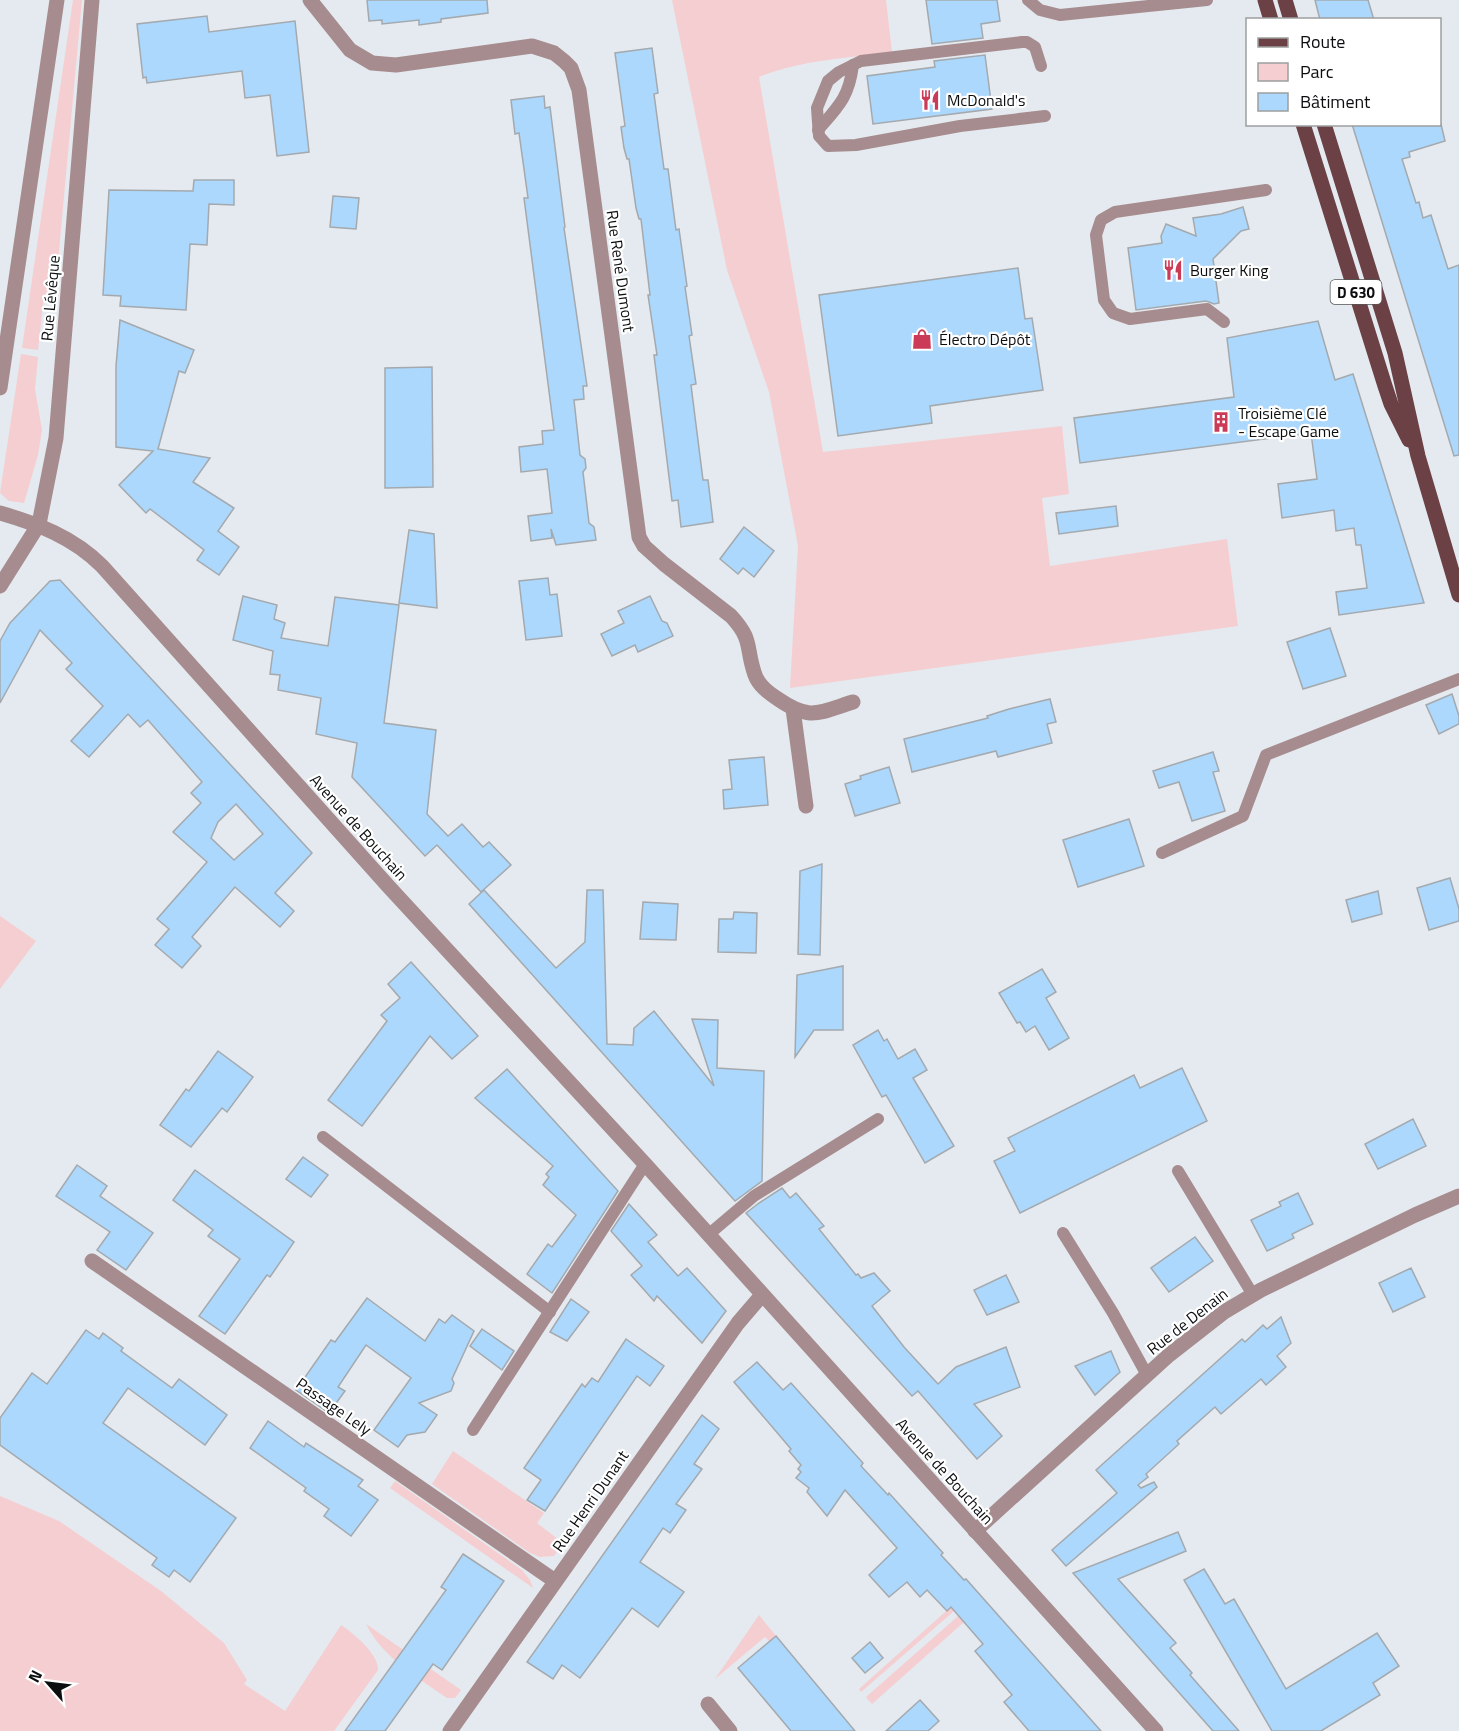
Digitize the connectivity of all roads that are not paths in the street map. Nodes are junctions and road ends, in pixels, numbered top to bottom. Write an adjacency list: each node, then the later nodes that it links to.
1 (57, 0): 18 (street)
2 (92, 0): 21 (street, Rue Lévêque)
3 (310, 0): 26 (street, Rue René Dumont)
4 (1028, 0): 5 (lane)
5 (1207, 0)
6 (1265, 0): 8 (main road)
7 (1285, 0): 9 (main road)
8 (1270, 18)
9 (1290, 18)
10 (853, 65): 11 (lane); 15 (lane); 15 (lane)
11 (1041, 66)
12 (1045, 116): 15 (lane)
13 (1305, 126): 19 (main road, D 630)
14 (1325, 126): 19 (main road, D 630)
15 (818, 130)
16 (1266, 190): 17 (lane)
17 (1224, 322)
18 (0, 388)
19 (1418, 456): 23 (main road, D 630)
20 (0, 513): 21 (street, Avenue de Bouchain)
21 (39, 524): 22 (street, Rue Lévêque); 31 (street, Avenue de Bouchain)
22 (0, 586)
23 (1459, 595)
24 (1459, 679): 28 (lane)
25 (853, 702): 26 (street)
26 (794, 709): 27 (street)
27 (806, 806)
28 (1162, 853)
29 (878, 1119): 35 (lane)
30 (323, 1137): 39 (lane)
31 (645, 1164): 35 (street, Avenue de Bouchain); 39 (lane)
32 (1178, 1171): 38 (lane)
33 (1459, 1196): 38 (street, Rue de Denain)
34 (1063, 1233): 40 (lane)
35 (708, 1235): 37 (street, Avenue de Bouchain)
36 (92, 1261): 43 (street, Passage Lely)
37 (762, 1295): 42 (street, Avenue de Bouchain); 43 (street, Rue Henri Dunant)
38 (1253, 1295): 40 (street, Rue de Denain)
39 (550, 1312): 41 (lane)
40 (1147, 1375): 42 (street, Rue de Denain)
41 (473, 1430)
42 (975, 1531): 47 (street, Avenue de Bouchain)
43 (555, 1581): 45 (street, Rue Henri Dunant)
44 (708, 1704): 46 (street)
45 (450, 1731)
46 (730, 1731)
47 (1156, 1731)

